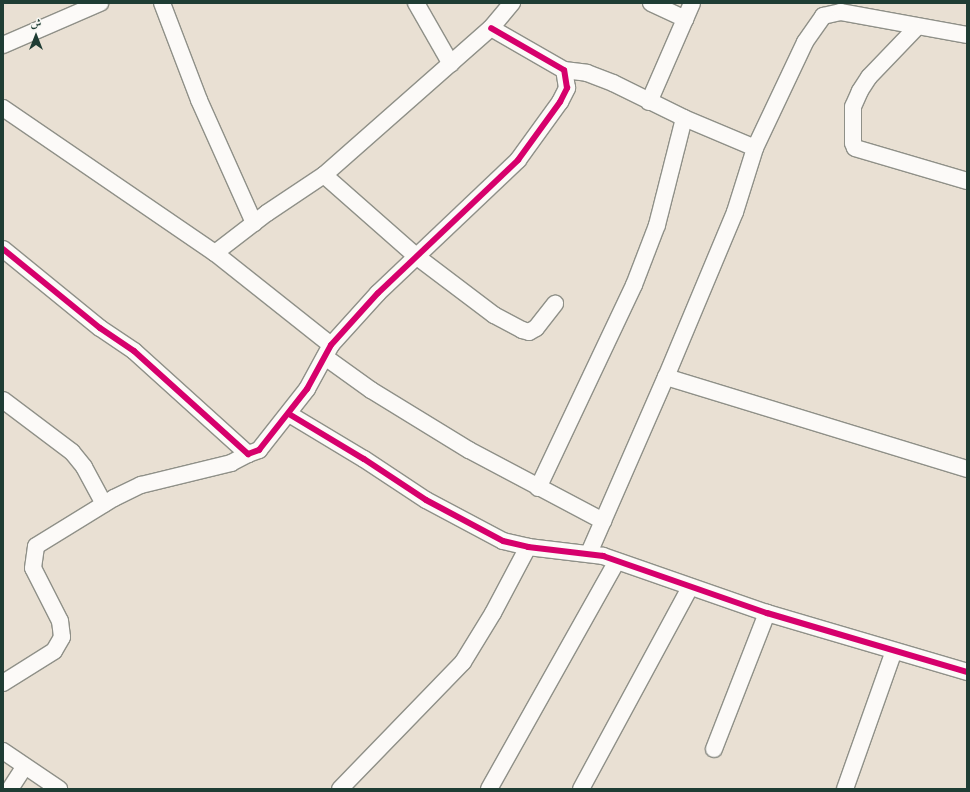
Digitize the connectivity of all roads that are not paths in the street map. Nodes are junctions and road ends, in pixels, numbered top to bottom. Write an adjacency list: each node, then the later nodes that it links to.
1 (100, 3): 11 (street)
2 (162, 3): 20 (street)
3 (416, 3): 12 (street)
4 (512, 3): 9 (street)
5 (651, 3): 7 (street)
6 (692, 3): 7 (street)
7 (685, 19): 14 (street)
8 (917, 27): 10 (street); 17 (street); 19 (street)
9 (491, 28): 12 (street); 13 (street)
10 (967, 36)
11 (3, 45)
12 (451, 64): 18 (street)
13 (564, 70): 14 (street); 23 (street)
14 (649, 102): 16 (street)
15 (3, 108): 22 (street)
16 (684, 118): 17 (street); 31 (street)
17 (755, 148): 26 (street)
18 (324, 175): 20 (street); 23 (street)
19 (967, 181)
20 (254, 223): 22 (street)
21 (3, 249): 29 (street)
22 (215, 253): 25 (street)
23 (416, 256): 24 (street); 25 (street)
24 (555, 304)
25 (328, 351): 28 (street); 31 (street)
26 (666, 377): 30 (street); 33 (street)
27 (3, 400): 32 (street)
28 (289, 414): 29 (street); 34 (street)
29 (248, 454): 32 (street)
30 (967, 469)
31 (538, 488): 33 (street)
32 (104, 504): 41 (street)
33 (603, 521): 35 (street)
34 (528, 547): 35 (street); 47 (street)
35 (589, 553): 36 (street)
36 (617, 561): 37 (street); 48 (street)
37 (690, 587): 38 (street); 49 (street)
38 (767, 613): 39 (street); 42 (street)
39 (894, 651): 40 (street); 50 (street)
40 (967, 672)
41 (3, 683)
42 (714, 749)
43 (3, 751): 44 (street)
44 (25, 766): 45 (street); 46 (street)
45 (10, 789)
46 (59, 789)
47 (340, 789)
48 (489, 789)
49 (581, 789)
50 (845, 789)

